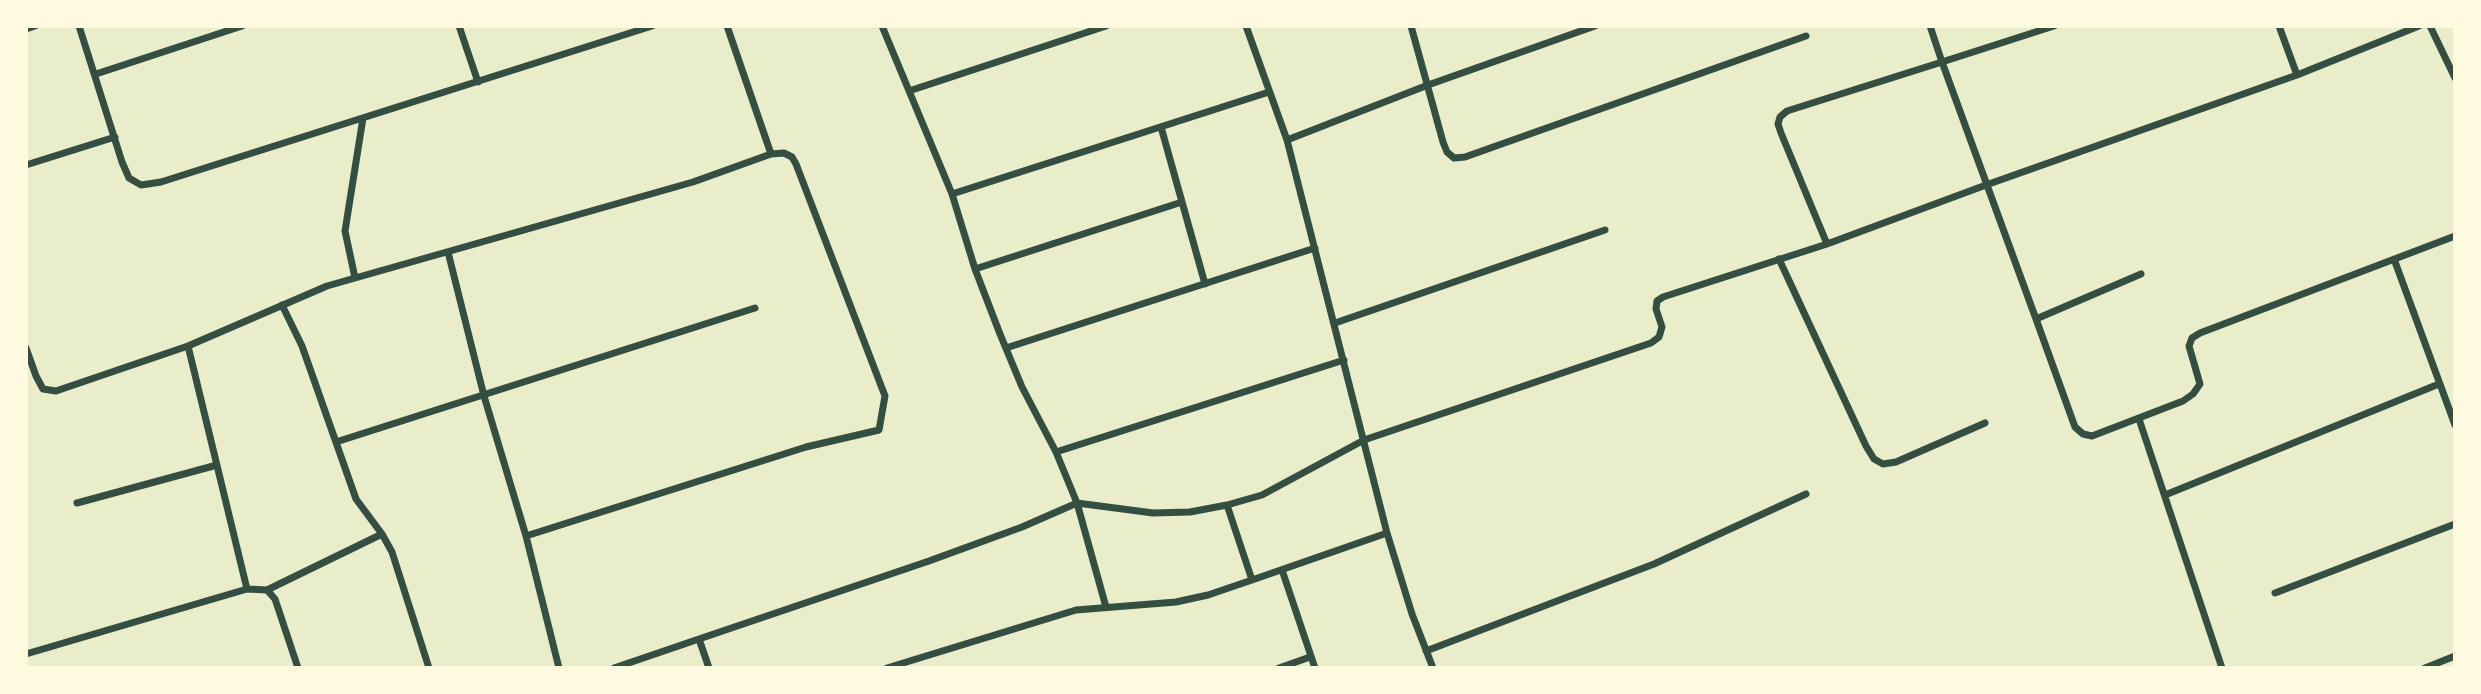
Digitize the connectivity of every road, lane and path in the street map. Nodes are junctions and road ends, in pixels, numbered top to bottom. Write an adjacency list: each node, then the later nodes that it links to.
1 (35, 26): 17 (street)
2 (79, 26): 20 (street)
3 (242, 26): 20 (street)
4 (459, 26): 23 (street)
5 (652, 26): 23 (street)
6 (727, 26): 31 (street)
7 (883, 26): 25 (street)
8 (1107, 26): 25 (street)
9 (1246, 26): 26 (street)
10 (1411, 26): 24 (street)
11 (1595, 26): 24 (street)
12 (1930, 26): 19 (street)
13 (2054, 26): 19 (street)
14 (2279, 26): 21 (street)
15 (2419, 26): 21 (street)
16 (2430, 26): 22 (street)
17 (26, 29)
18 (1806, 36): 24 (street)
19 (1942, 62): 33 (street); 38 (street)
20 (96, 74): 29 (street)
21 (2297, 75): 33 (street)
22 (2455, 78)
23 (478, 82): 27 (street)
24 (1428, 85): 30 (street)
25 (909, 92): 34 (street)
26 (1269, 92): 28 (street); 30 (street)
27 (363, 118): 29 (street); 45 (street)
28 (1161, 127): 34 (street); 35 (street)
29 (115, 137): 32 (street)
30 (1287, 140): 39 (street)
31 (771, 154): 40 (street); 72 (street)
32 (26, 165)
33 (1986, 185): 38 (street); 49 (street)
34 (952, 194): 43 (street)
35 (1182, 202): 43 (street); 46 (street)
36 (1605, 230): 50 (street)
37 (2455, 236): 42 (street)
38 (1827, 244): 41 (street)
39 (1315, 248): 46 (street); 50 (street)
40 (448, 252): 45 (street); 56 (street)
41 (1779, 259): 58 (street); 60 (street)
42 (2394, 259): 55 (street); 57 (street)
43 (975, 269): 53 (street)
44 (2141, 274): 49 (street)
45 (355, 278): 47 (street)
46 (1205, 284): 53 (street)
47 (282, 305): 51 (street); 61 (street)
48 (755, 308): 56 (street)
49 (2036, 320): 57 (street)
50 (1335, 323): 54 (street)
51 (188, 346): 52 (street); 63 (street)
52 (26, 348)
53 (1006, 348): 62 (street)
54 (1344, 360): 60 (street); 62 (street)
55 (2440, 384): 59 (street); 65 (street)
56 (484, 396): 61 (street); 72 (street)
57 (2139, 419): 65 (street)
58 (1985, 423)
59 (2455, 425)
60 (1364, 440): 68 (street); 70 (street)
61 (336, 442): 71 (street)
62 (1055, 452): 67 (street)
63 (217, 465): 66 (street); 75 (street)
64 (1806, 494): 80 (street)
65 (2165, 495): 93 (street)
66 (77, 503)
67 (1077, 503): 68 (street); 78 (street); 79 (street)
68 (1227, 505): 74 (street)
69 (2455, 524): 77 (street)
70 (1387, 533): 73 (street); 80 (street)
71 (382, 534): 76 (street); 85 (street)
72 (526, 536): 86 (street)
73 (1282, 570): 74 (street); 83 (street)
74 (1252, 580): 78 (street)
75 (247, 589): 76 (street); 81 (street)
76 (267, 590): 84 (street)
77 (2275, 593)
78 (1106, 607): 89 (street)
79 (699, 639): 87 (street); 88 (street)
80 (1426, 651): 92 (street)
81 (26, 654)
82 (2455, 656): 94 (street)
83 (1310, 657): 90 (street); 91 (street)
84 (298, 668)
85 (429, 668)
86 (559, 668)
87 (614, 668)
88 (709, 668)
89 (887, 668)
90 (1279, 668)
91 (1315, 668)
92 (1433, 668)
93 (2222, 668)
94 (2425, 668)

